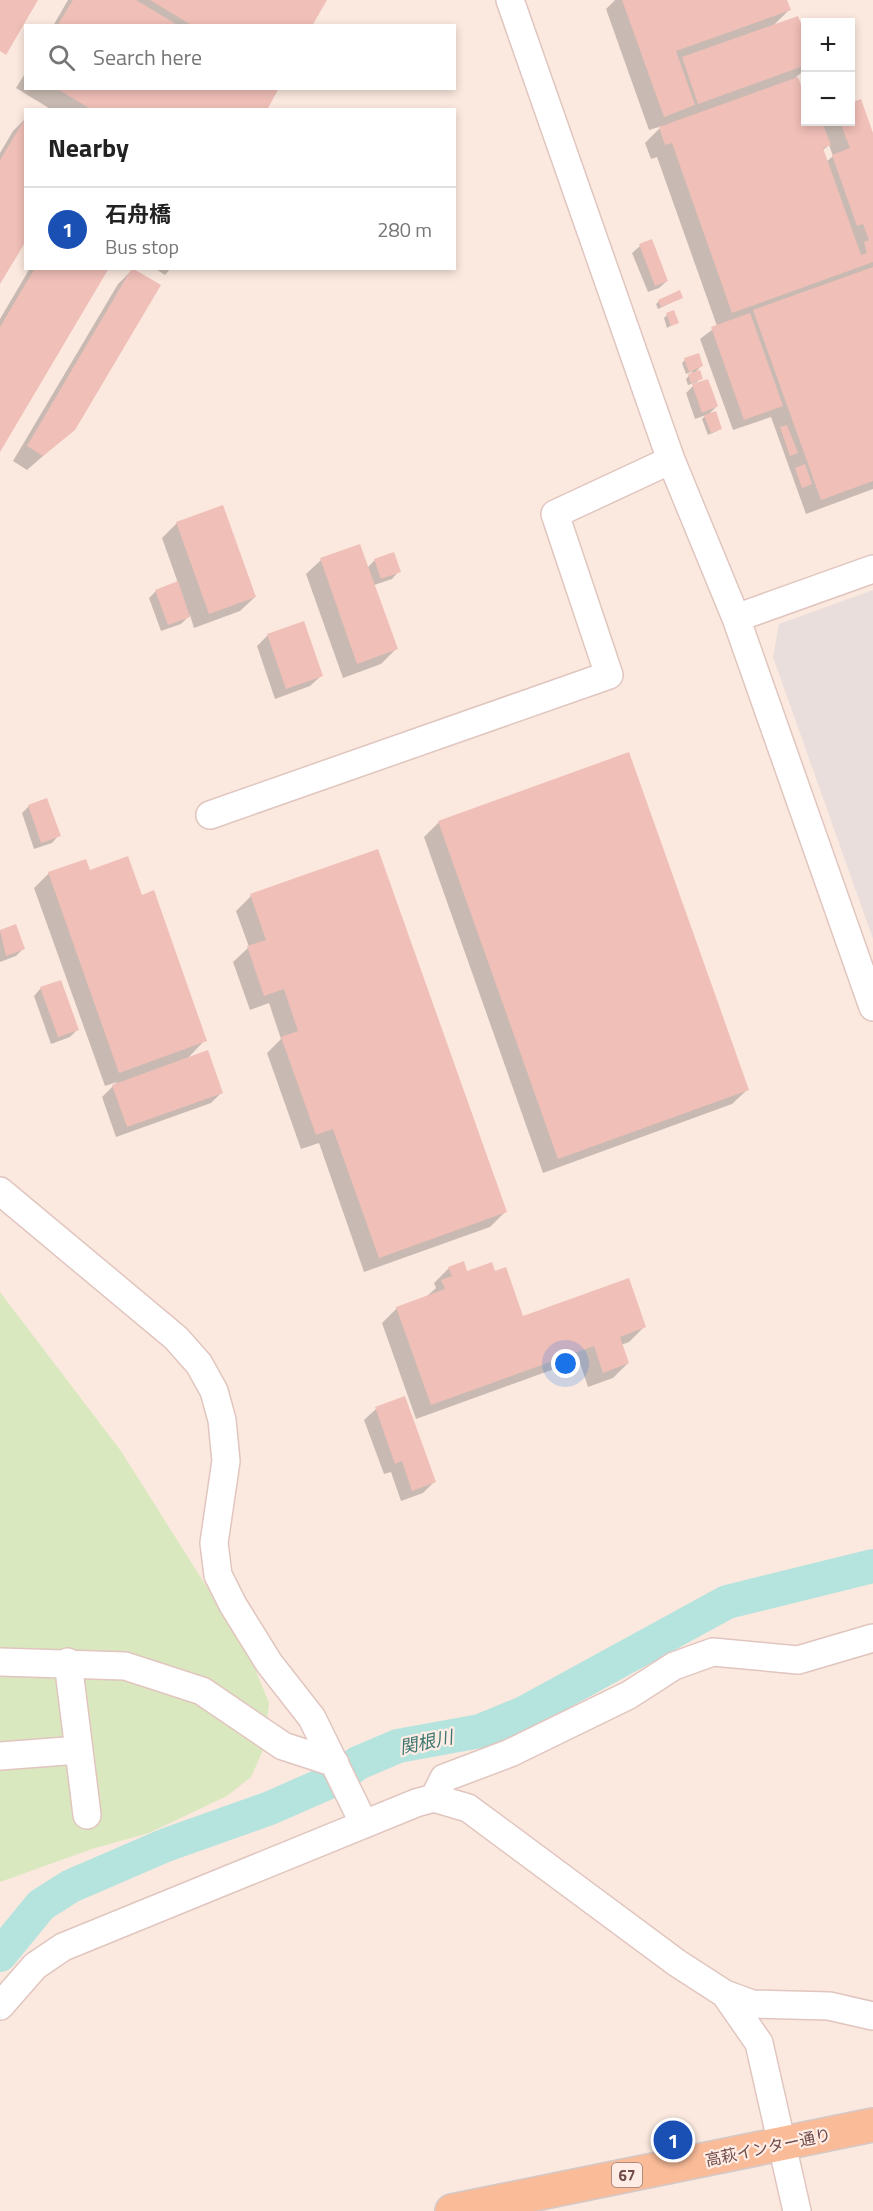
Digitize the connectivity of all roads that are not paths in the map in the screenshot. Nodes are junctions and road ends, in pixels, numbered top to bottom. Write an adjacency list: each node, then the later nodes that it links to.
1 (510, 0): 2 (street)
2 (671, 460): 4 (street); 5 (street)
3 (873, 569): 4 (street)
4 (736, 618): 6 (street)
5 (210, 815)
6 (873, 1007)
7 (0, 1191): 13 (street)
8 (873, 1638): 14 (street)
9 (0, 1662): 10 (street)
10 (68, 1662): 11 (street); 13 (street)
11 (79, 1750): 12 (street); 15 (street)
12 (0, 1756)
13 (334, 1763): 16 (street)
14 (434, 1798): 16 (street); 17 (street)
15 (87, 1815)
16 (364, 1824): 18 (street)
17 (725, 1994): 19 (street); 21 (street)
18 (0, 2006)
19 (873, 2016)
20 (873, 2125): 21 (main road, 高萩インター通り / 67)
21 (780, 2144): 22 (main road, 高萩インター通り / 67); 23 (street)
22 (452, 2211)
23 (797, 2211)

